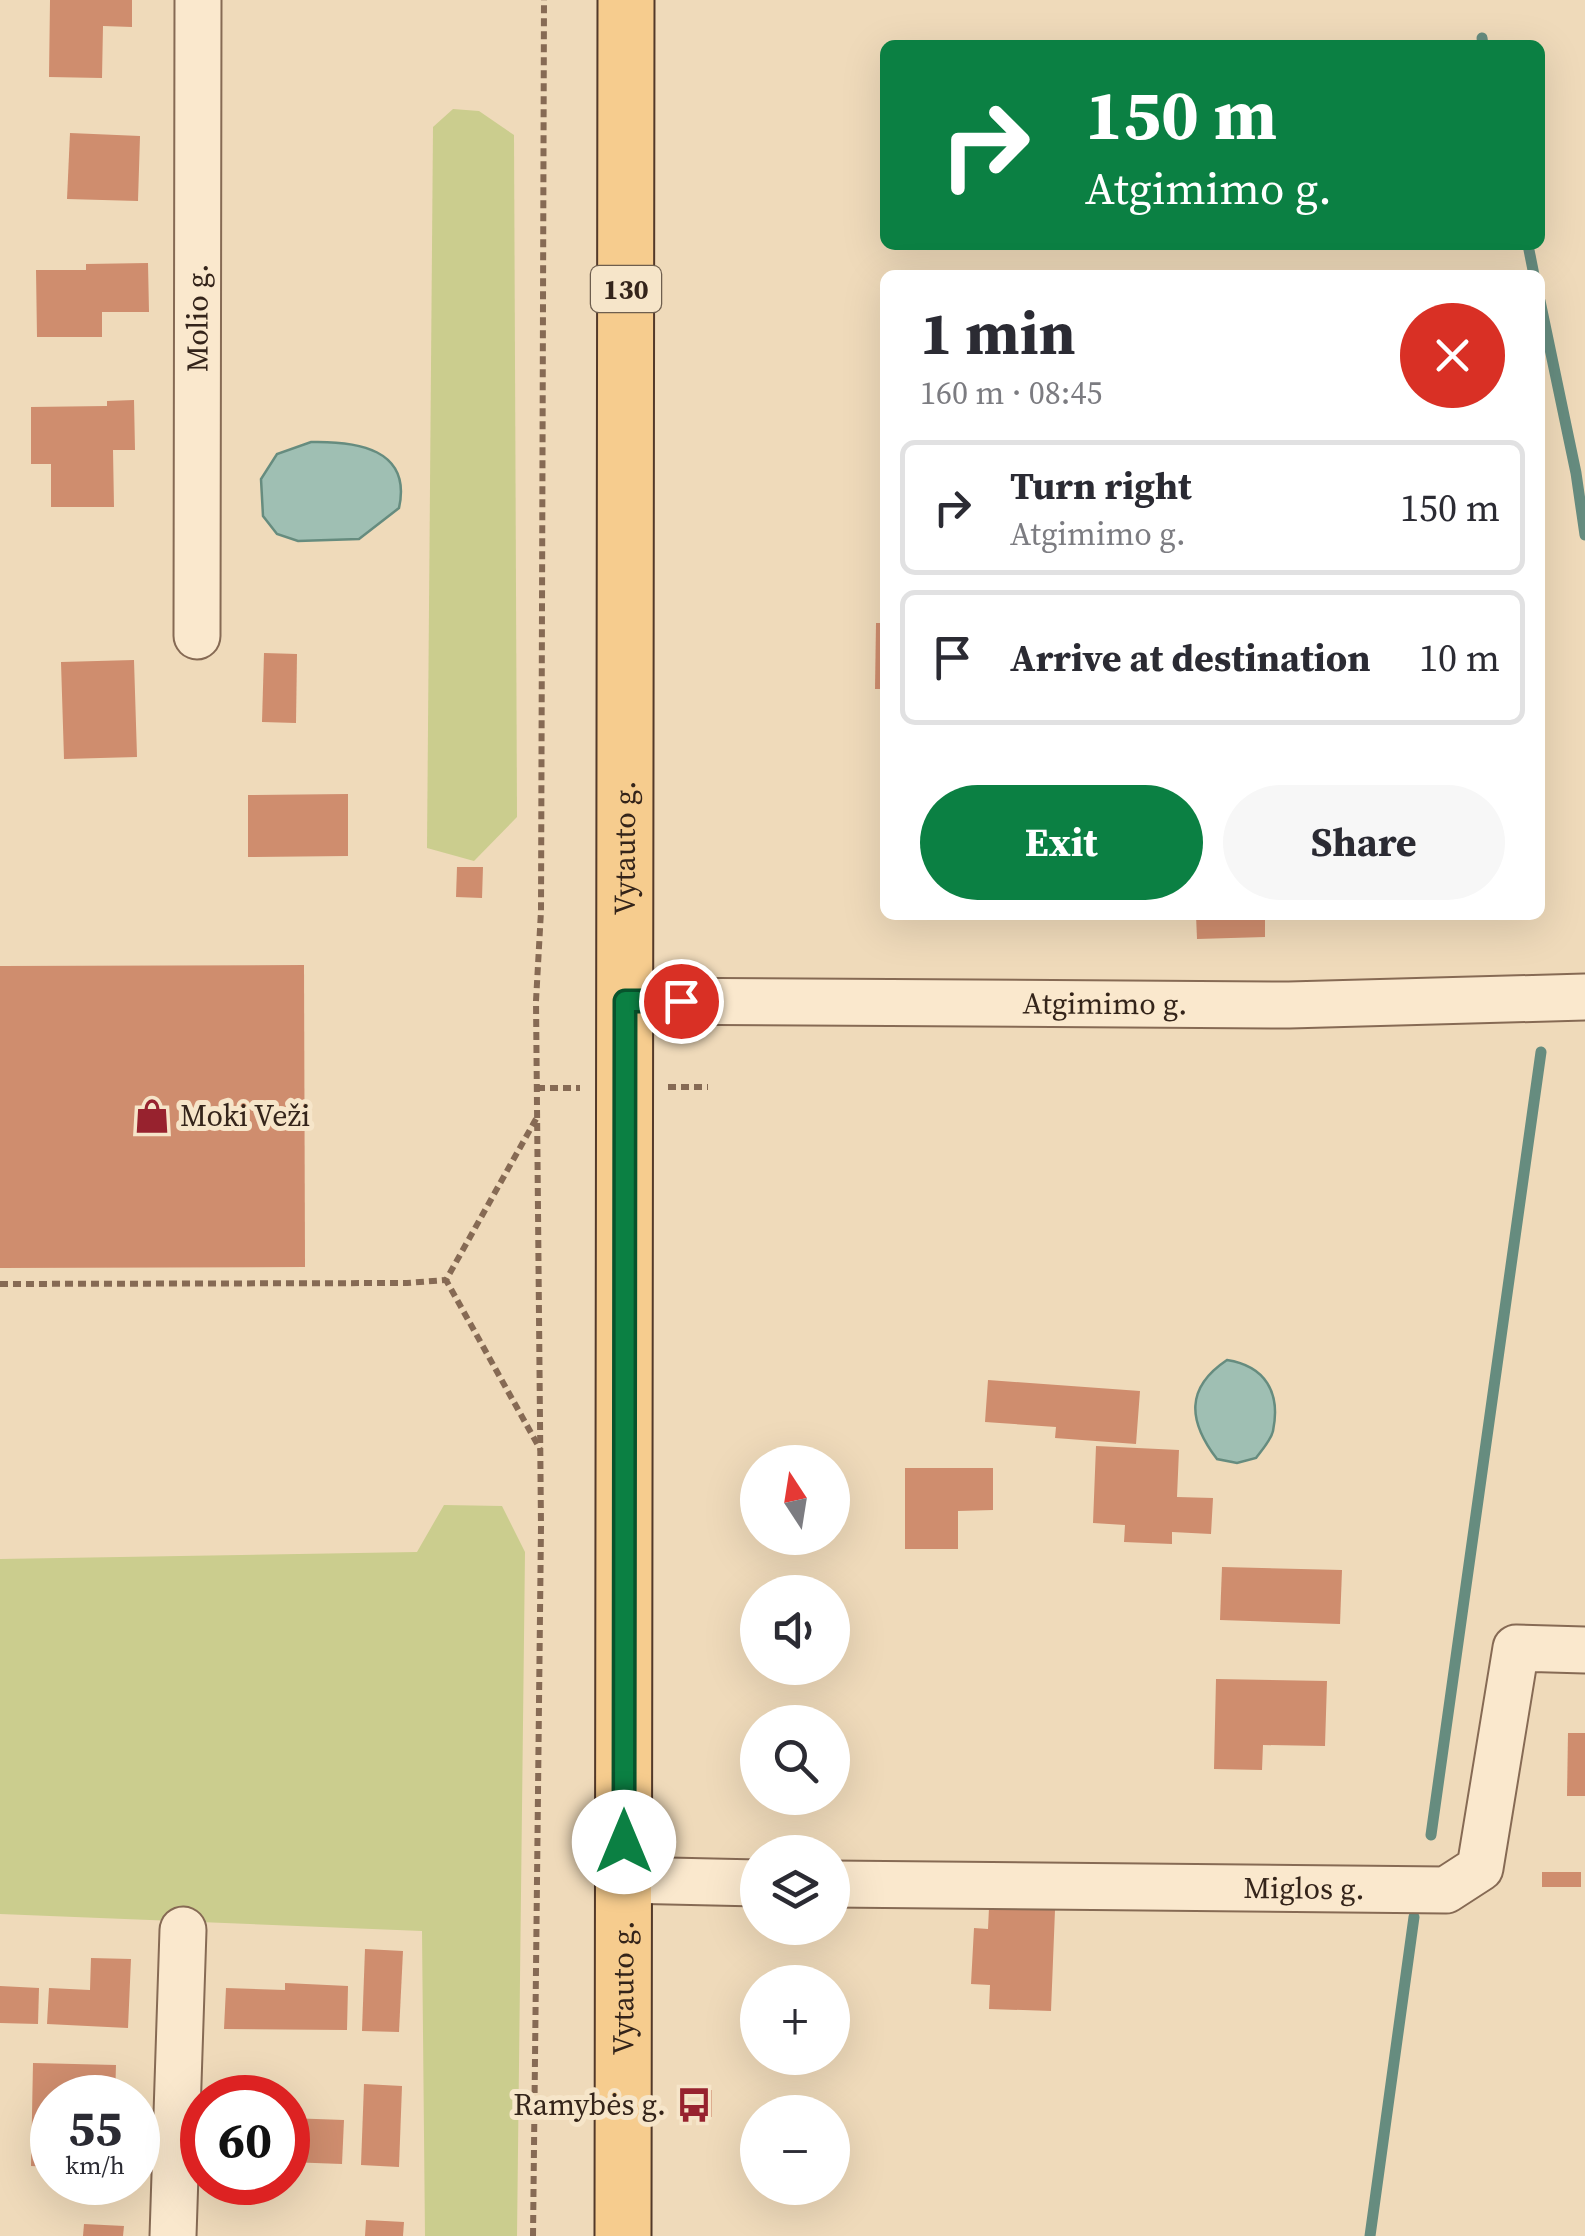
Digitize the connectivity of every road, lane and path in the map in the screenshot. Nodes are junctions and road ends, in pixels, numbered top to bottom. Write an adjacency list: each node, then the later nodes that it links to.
1 (198, 0): 4 (street, Molio g.)
2 (544, 0): 7 (path)
3 (626, 0): 6 (main road, Vytauto g. / 130)
4 (197, 636)
5 (1585, 996): 6 (street, Atgimimo g.)
6 (625, 1001): 12 (main road, Vytauto g. / 130)
7 (537, 1118): 8 (path); 10 (path)
8 (446, 1280): 9 (path); 10 (path)
9 (0, 1284)
10 (540, 1450): 17 (path)
11 (1585, 1650): 14 (street, Miglos g.)
12 (624, 1880): 13 (street); 18 (main road, Vytauto g. / 130)
13 (740, 1883)
14 (850, 1884)
15 (183, 1930): 16 (street)
16 (173, 2236)
17 (534, 2236)
18 (623, 2236)

